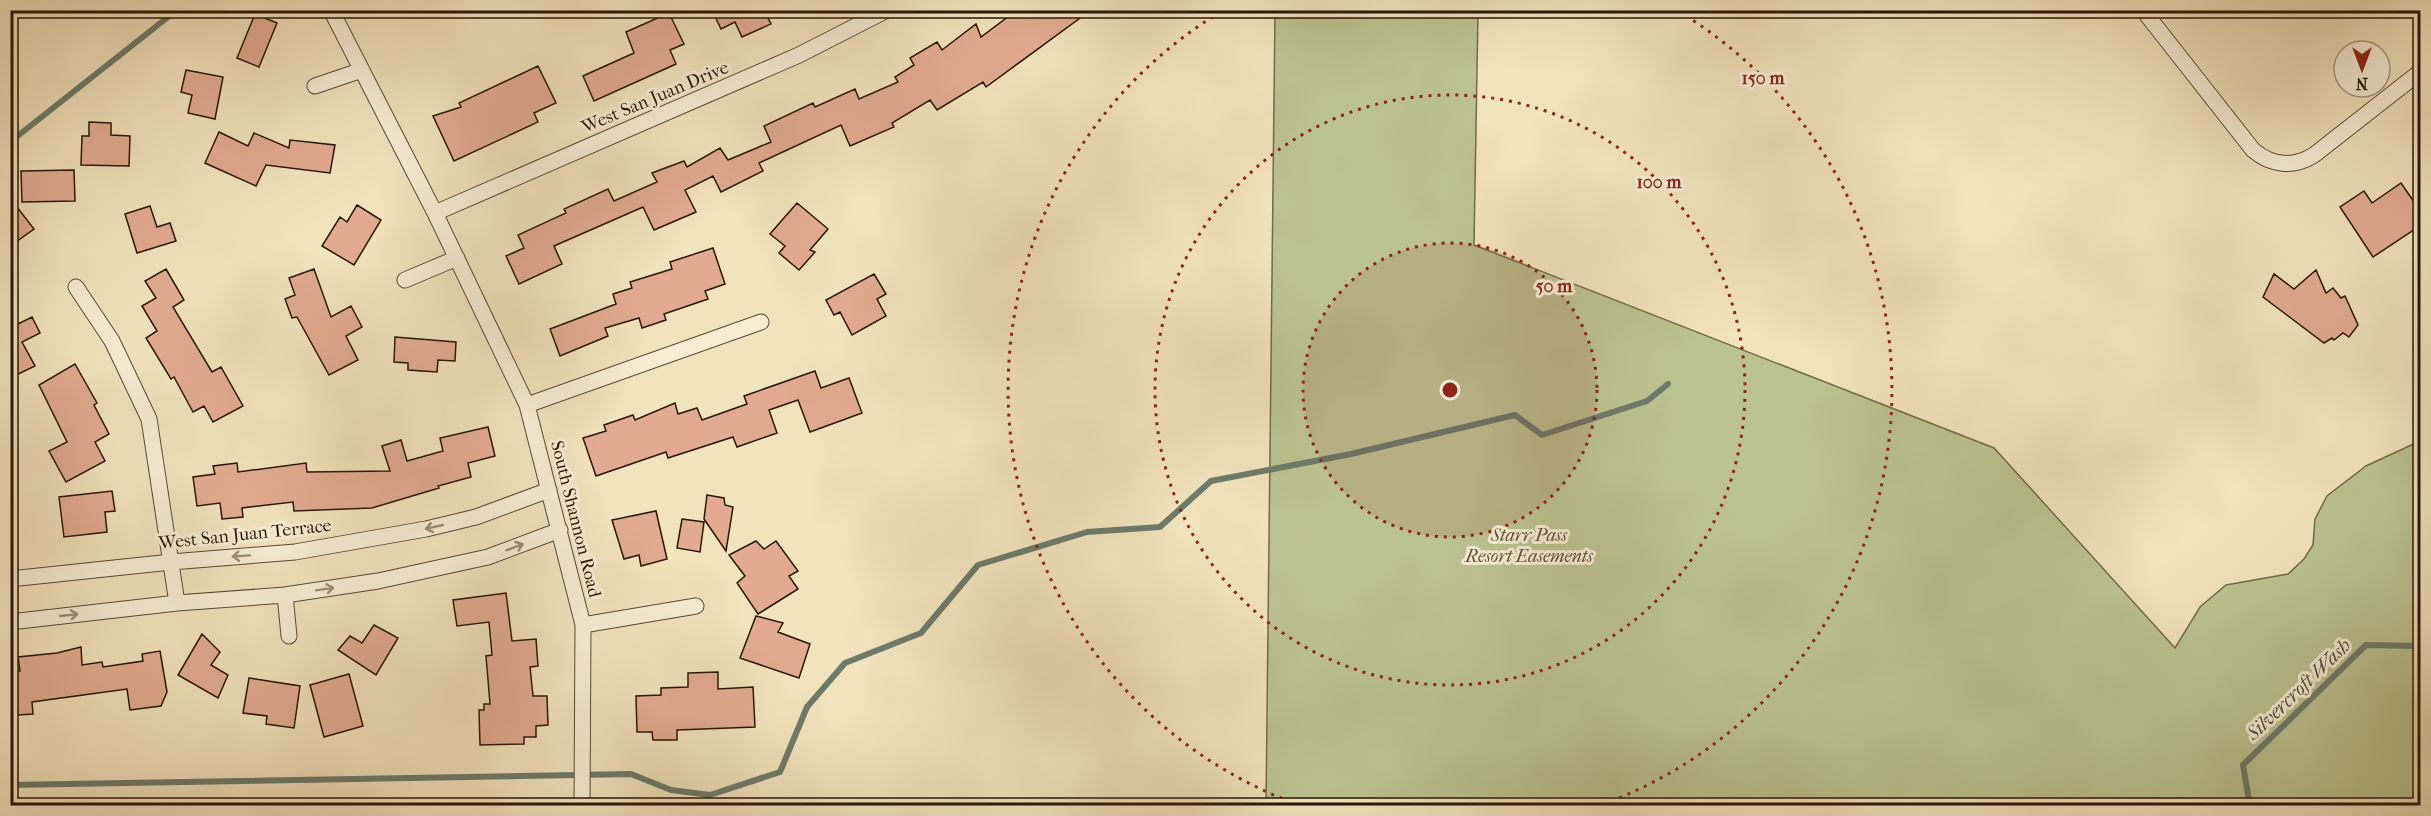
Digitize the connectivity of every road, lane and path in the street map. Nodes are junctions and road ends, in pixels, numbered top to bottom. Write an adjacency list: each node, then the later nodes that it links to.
1 (331, 10): 4 (street, South Shannon Road)
2 (887, 10): 7 (street, West San Juan Drive)
3 (2143, 10): 5 (street)
4 (362, 70): 6 (street); 7 (street, South Shannon Road)
5 (2421, 72)
6 (315, 86)
7 (435, 213): 8 (street, South Shannon Road)
8 (457, 258): 9 (street); 12 (street, South Shannon Road)
9 (405, 280)
10 (76, 287): 15 (street)
11 (761, 322): 12 (street)
12 (526, 405): 13 (street, South Shannon Road)
13 (549, 490): 14 (street, South Shannon Road); 15 (street, West San Juan Terrace, one-way to 15)
14 (560, 530): 17 (street, one-way to 14); 21 (street, South Shannon Road)
15 (171, 562): 16 (street, West San Juan Terrace); 18 (street)
16 (10, 579)
17 (285, 595): 18 (street); 22 (street)
18 (177, 603): 20 (street, one-way to 18)
19 (696, 606): 21 (street)
20 (10, 622)
21 (583, 625): 23 (street, South Shannon Road)
22 (289, 636)
23 (582, 806)

